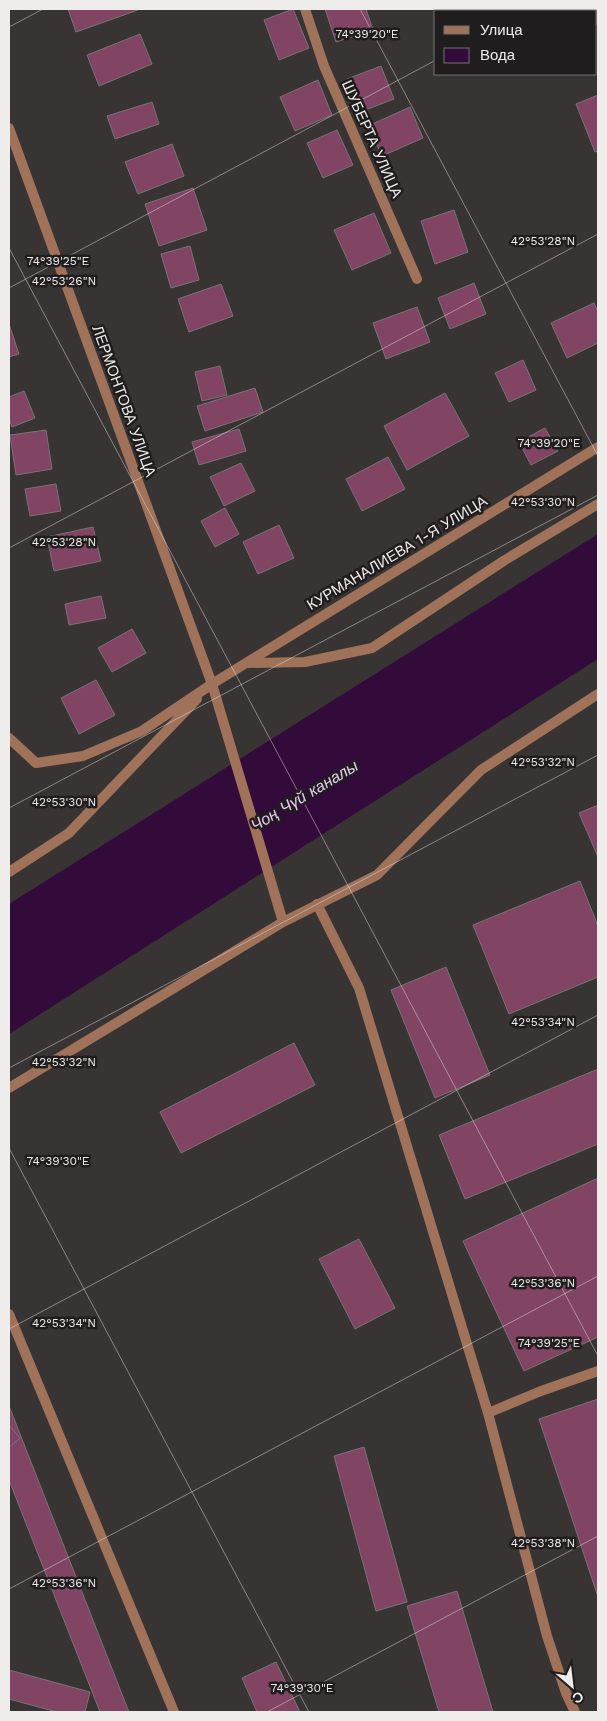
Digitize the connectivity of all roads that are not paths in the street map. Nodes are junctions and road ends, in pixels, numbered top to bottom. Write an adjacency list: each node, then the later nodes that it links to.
1 (305, 9): 3 (street, ШУБЕРТА УЛИЦА)
2 (9, 128): 7 (street, ЛЕРМОНТОВА УЛИЦА)
3 (417, 279)
4 (598, 447): 6 (street, КУРМАНАЛИЕВА 1-Я УЛИЦА)
5 (598, 504): 6 (street)
6 (246, 663): 7 (street, КУРМАНАЛИЕВА 1-Я УЛИЦА)
7 (212, 684): 9 (street); 10 (street); 12 (street, ЛЕРМОНТОВА УЛИЦА)
8 (598, 694): 11 (street)
9 (9, 738)
10 (9, 872)
11 (317, 904): 12 (street); 16 (street)
12 (283, 922): 13 (street)
13 (9, 1088)
14 (9, 1314): 17 (street)
15 (598, 1371): 16 (street)
16 (488, 1413): 18 (street)
17 (174, 1712)
18 (575, 1712)

